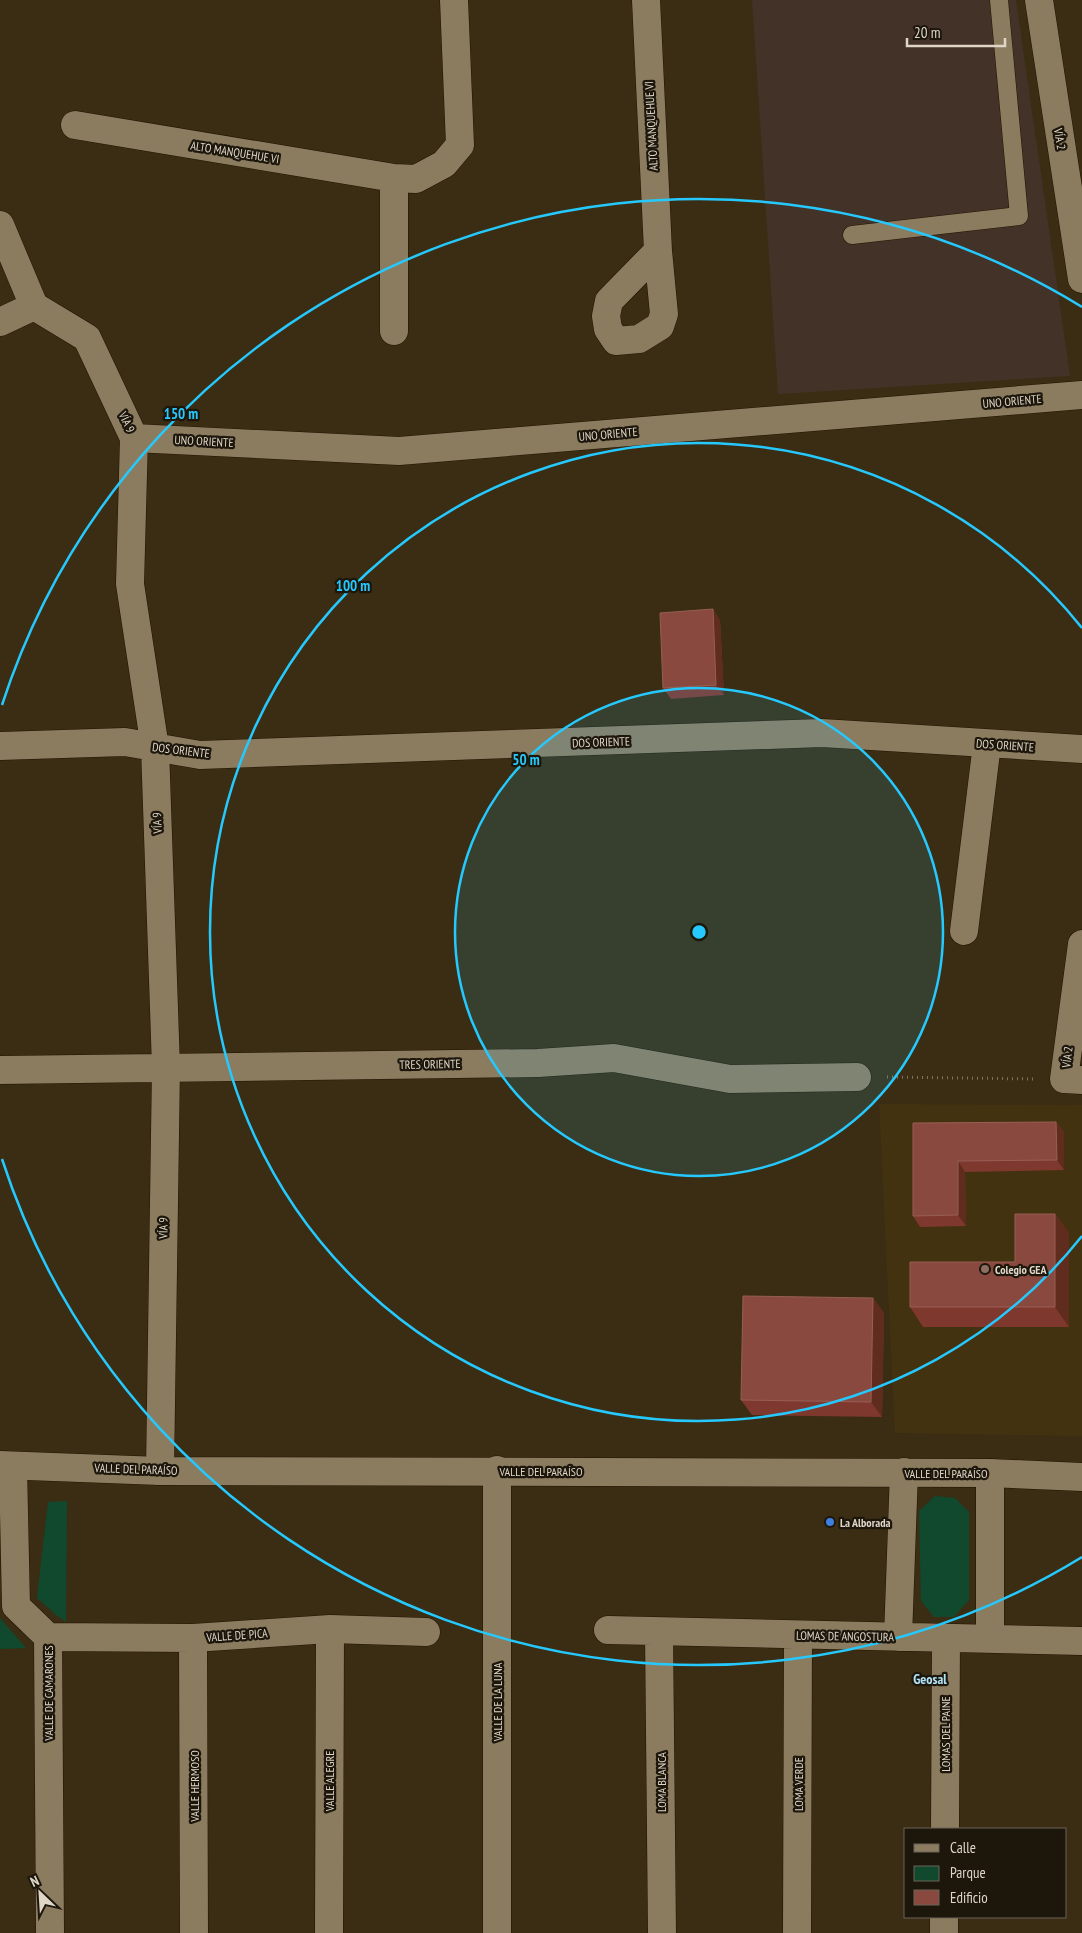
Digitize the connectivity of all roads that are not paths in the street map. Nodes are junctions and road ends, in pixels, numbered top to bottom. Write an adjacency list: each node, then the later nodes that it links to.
1 (454, 0): 6 (street, ALTO MANQUEHUE VI)
2 (646, 0): 9 (street, ALTO MANQUEHUE VI)
3 (999, 0): 8 (lane)
4 (1039, 0): 10 (street, VÍA 2)
5 (75, 125): 6 (street, ALTO MANQUEHUE VI)
6 (394, 178): 13 (street)
7 (0, 225): 11 (street)
8 (852, 235)
9 (658, 251)
10 (1082, 279)
11 (34, 306): 12 (street); 15 (street, VÍA 9)
12 (0, 322)
13 (394, 331)
14 (1082, 395): 15 (street, UNO ORIENTE)
15 (134, 438): 18 (street, VÍA 9)
16 (987, 744): 18 (street, DOS ORIENTE); 19 (street, DOS ORIENTE); 20 (street)
17 (0, 746): 18 (street, DOS ORIENTE)
18 (155, 748): 22 (street, VÍA 9)
19 (1082, 749)
20 (964, 931)
21 (1082, 944): 25 (street, VÍA 2)
22 (166, 1067): 23 (street, TRES ORIENTE); 24 (street, TRES ORIENTE); 28 (street, VÍA 9)
23 (0, 1070)
24 (857, 1077)
25 (1073, 1080)
26 (7, 1465): 28 (street, VALLE DEL PARAÍSO); 37 (street, VALLE DE CAMARONES)
27 (497, 1470): 28 (street, VALLE DEL PARAÍSO); 29 (street, VALLE DEL PARAÍSO); 48 (street, VALLE DE LA LUNA)
28 (160, 1471)
29 (904, 1472): 30 (street, VALLE DEL PARAÍSO); 38 (street)
30 (990, 1473): 31 (street, VALLE DEL PARAÍSO); 41 (street)
31 (1082, 1477)
32 (330, 1629): 34 (street, VALLE DE PICA); 39 (street, VALLE DE PICA); 47 (street, VALLE ALEGRE)
33 (608, 1630): 35 (street, LOMAS DE ANGOSTURA)
34 (426, 1632)
35 (659, 1632): 36 (street, LOMAS DE ANGOSTURA); 49 (street, LOMA BLANCA)
36 (798, 1635): 38 (street, LOMAS DE ANGOSTURA); 50 (street, LOMA VERDE)
37 (48, 1637): 39 (street, VALLE DE PICA); 45 (street, VALLE DE CAMARONES)
38 (898, 1637): 40 (street, LOMAS DE ANGOSTURA)
39 (193, 1638): 46 (street, VALLE HERMOSO)
40 (946, 1638): 41 (street, LOMAS DE ANGOSTURA); 43 (street, LOMAS DEL PAINE)
41 (990, 1639): 42 (street, LOMAS DE ANGOSTURA)
42 (1082, 1641)
43 (945, 1828)
44 (944, 1918): 51 (street)
45 (50, 1933)
46 (194, 1933)
47 (329, 1933)
48 (497, 1933)
49 (662, 1933)
50 (797, 1933)
51 (944, 1933)

